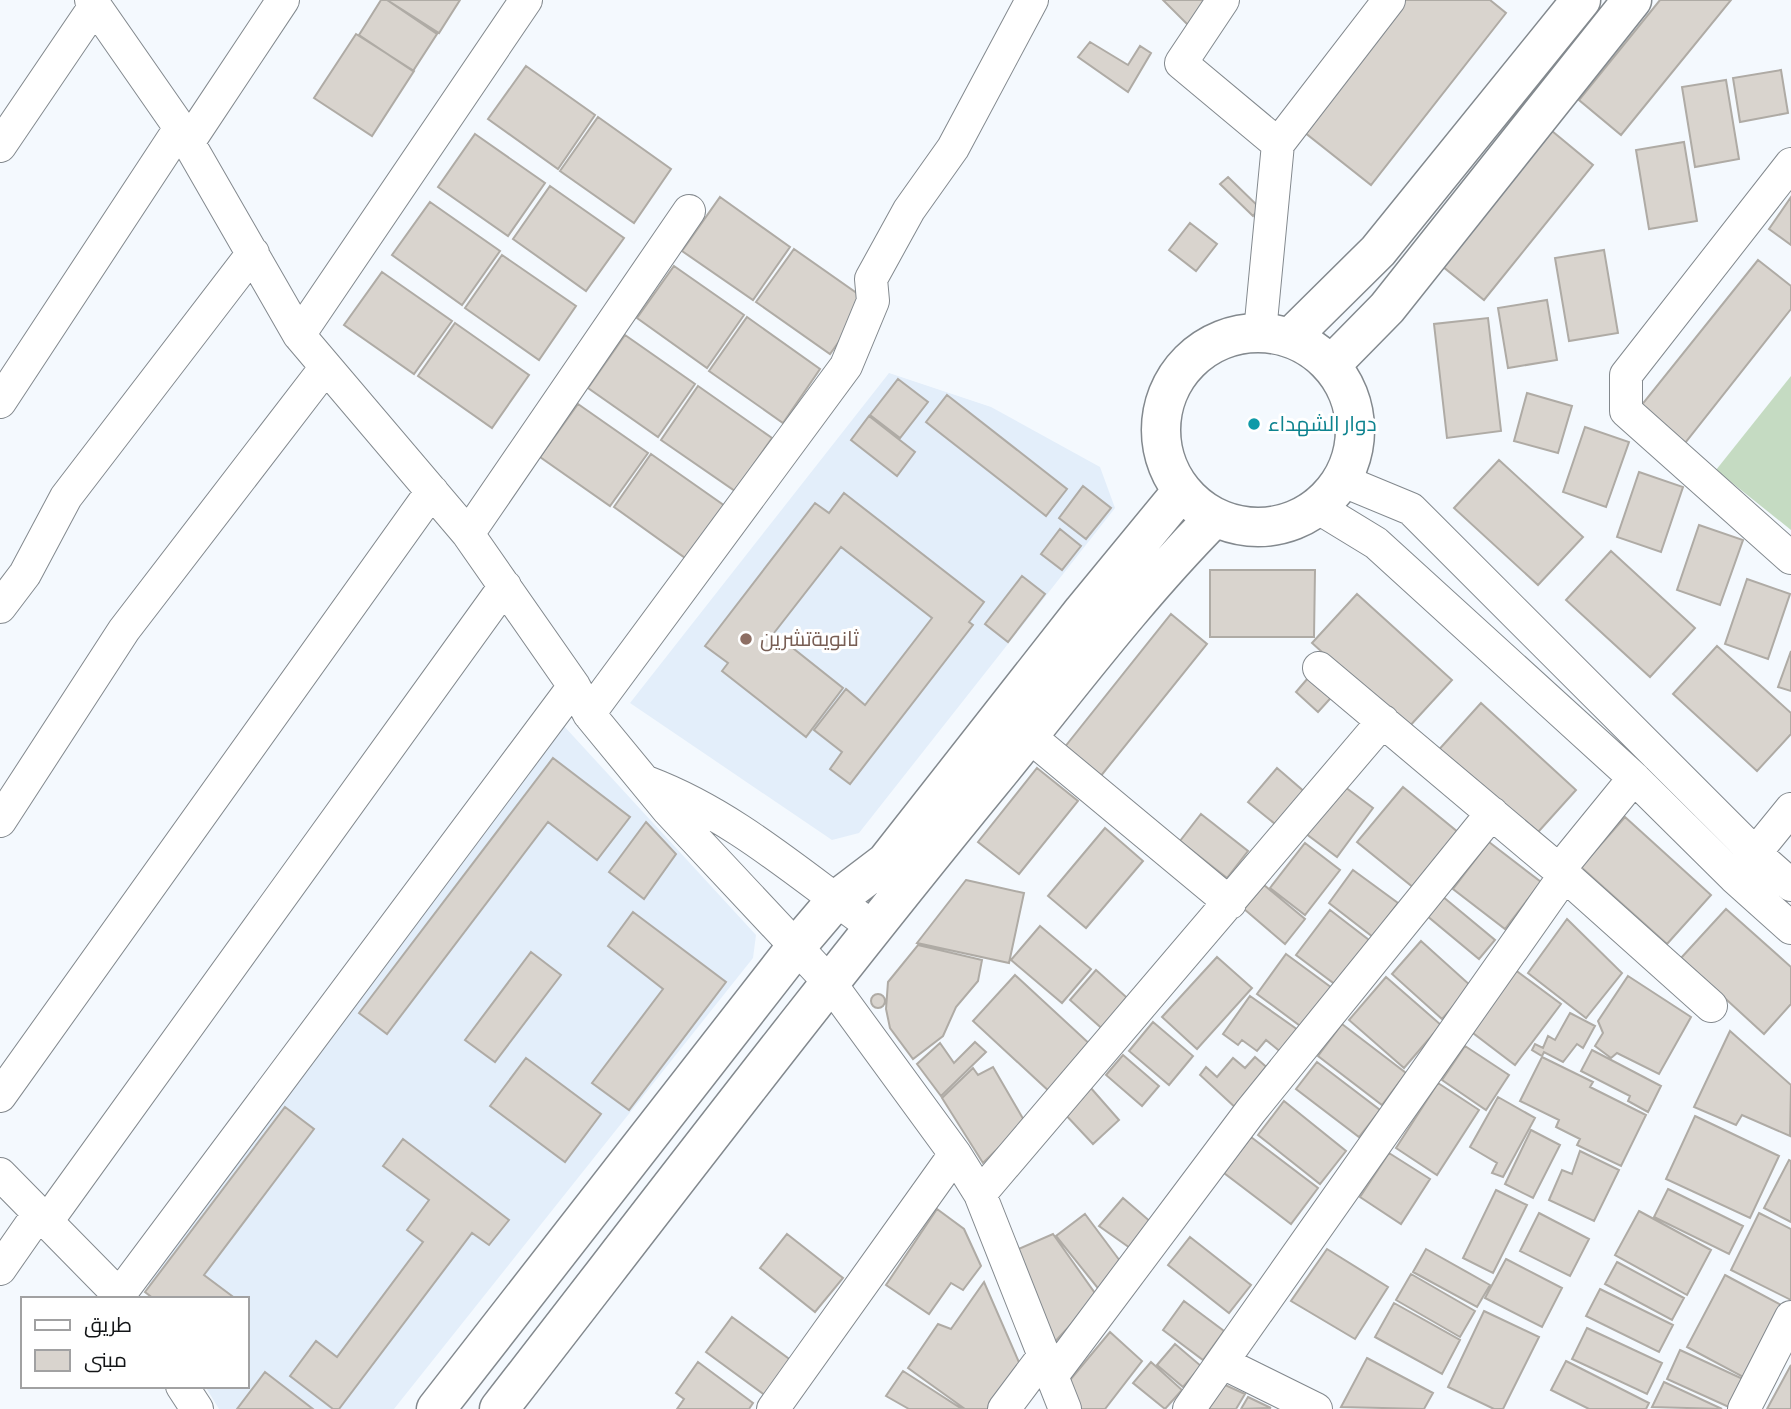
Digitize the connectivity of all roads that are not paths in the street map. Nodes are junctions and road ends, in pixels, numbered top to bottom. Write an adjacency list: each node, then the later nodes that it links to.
1 (283, 0): 9 (street)
2 (526, 0): 15 (street)
3 (1032, 0): 30 (street)
4 (1223, 0): 10 (street)
5 (1389, 0): 10 (street)
6 (1581, 0): 16 (main road)
7 (1632, 0): 17 (main road)
8 (93, 3): 9 (street); 11 (street)
9 (184, 136): 14 (street); 19 (street)
10 (1278, 144): 16 (street)
11 (0, 146)
12 (1791, 164): 25 (street)
13 (689, 211): 24 (street)
14 (253, 253): 15 (street); 27 (street)
15 (299, 335): 18 (street)
16 (1275, 335): 17 (main road); 21 (main road)
17 (1331, 365): 22 (main road)
18 (326, 367): 20 (street); 37 (street)
19 (0, 402)
20 (432, 491): 24 (street); 49 (street)
21 (1181, 492): 23 (main road); 42 (main road)
22 (1329, 493): 23 (main road); 33 (street); 38 (street)
23 (1214, 518): 32 (main road)
24 (468, 534): 26 (street)
25 (1791, 558)
26 (505, 586): 29 (street); 53 (street)
27 (0, 607)
28 (1319, 668): 31 (street)
29 (574, 686): 30 (street); 55 (street)
30 (589, 714): 34 (street)
31 (1383, 722): 36 (street); 43 (street)
32 (1029, 736): 43 (street); 44 (main road)
33 (1634, 778): 39 (street); 40 (street)
34 (648, 783): 42 (street); 46 (street)
35 (1791, 809): 38 (street)
36 (1492, 813): 39 (street); 58 (street)
37 (0, 821)
38 (1757, 855): 40 (street); 41 (street)
39 (1562, 873): 48 (street); 57 (street)
40 (1734, 877): 45 (street)
41 (1791, 885)
42 (836, 901): 44 (street); 46 (main road)
43 (1230, 903): 52 (street)
44 (873, 927): 47 (main road)
45 (1791, 928)
46 (796, 947): 47 (street); 59 (main road)
47 (830, 983): 50 (street); 60 (main road)
48 (1711, 1006)
49 (0, 1096)
50 (955, 1154): 52 (street); 61 (street)
51 (0, 1174): 53 (street)
52 (980, 1194): 58 (street)
53 (44, 1217): 54 (street); 55 (street)
54 (0, 1269)
55 (122, 1296)
56 (1791, 1317): 66 (street)
57 (1223, 1363): 64 (street); 65 (street)
58 (1048, 1367): 62 (street); 63 (street)
59 (436, 1409)
60 (499, 1409)
61 (773, 1409)
62 (1004, 1409)
63 (1065, 1409)
64 (1189, 1409)
65 (1316, 1409)
66 (1744, 1409)

